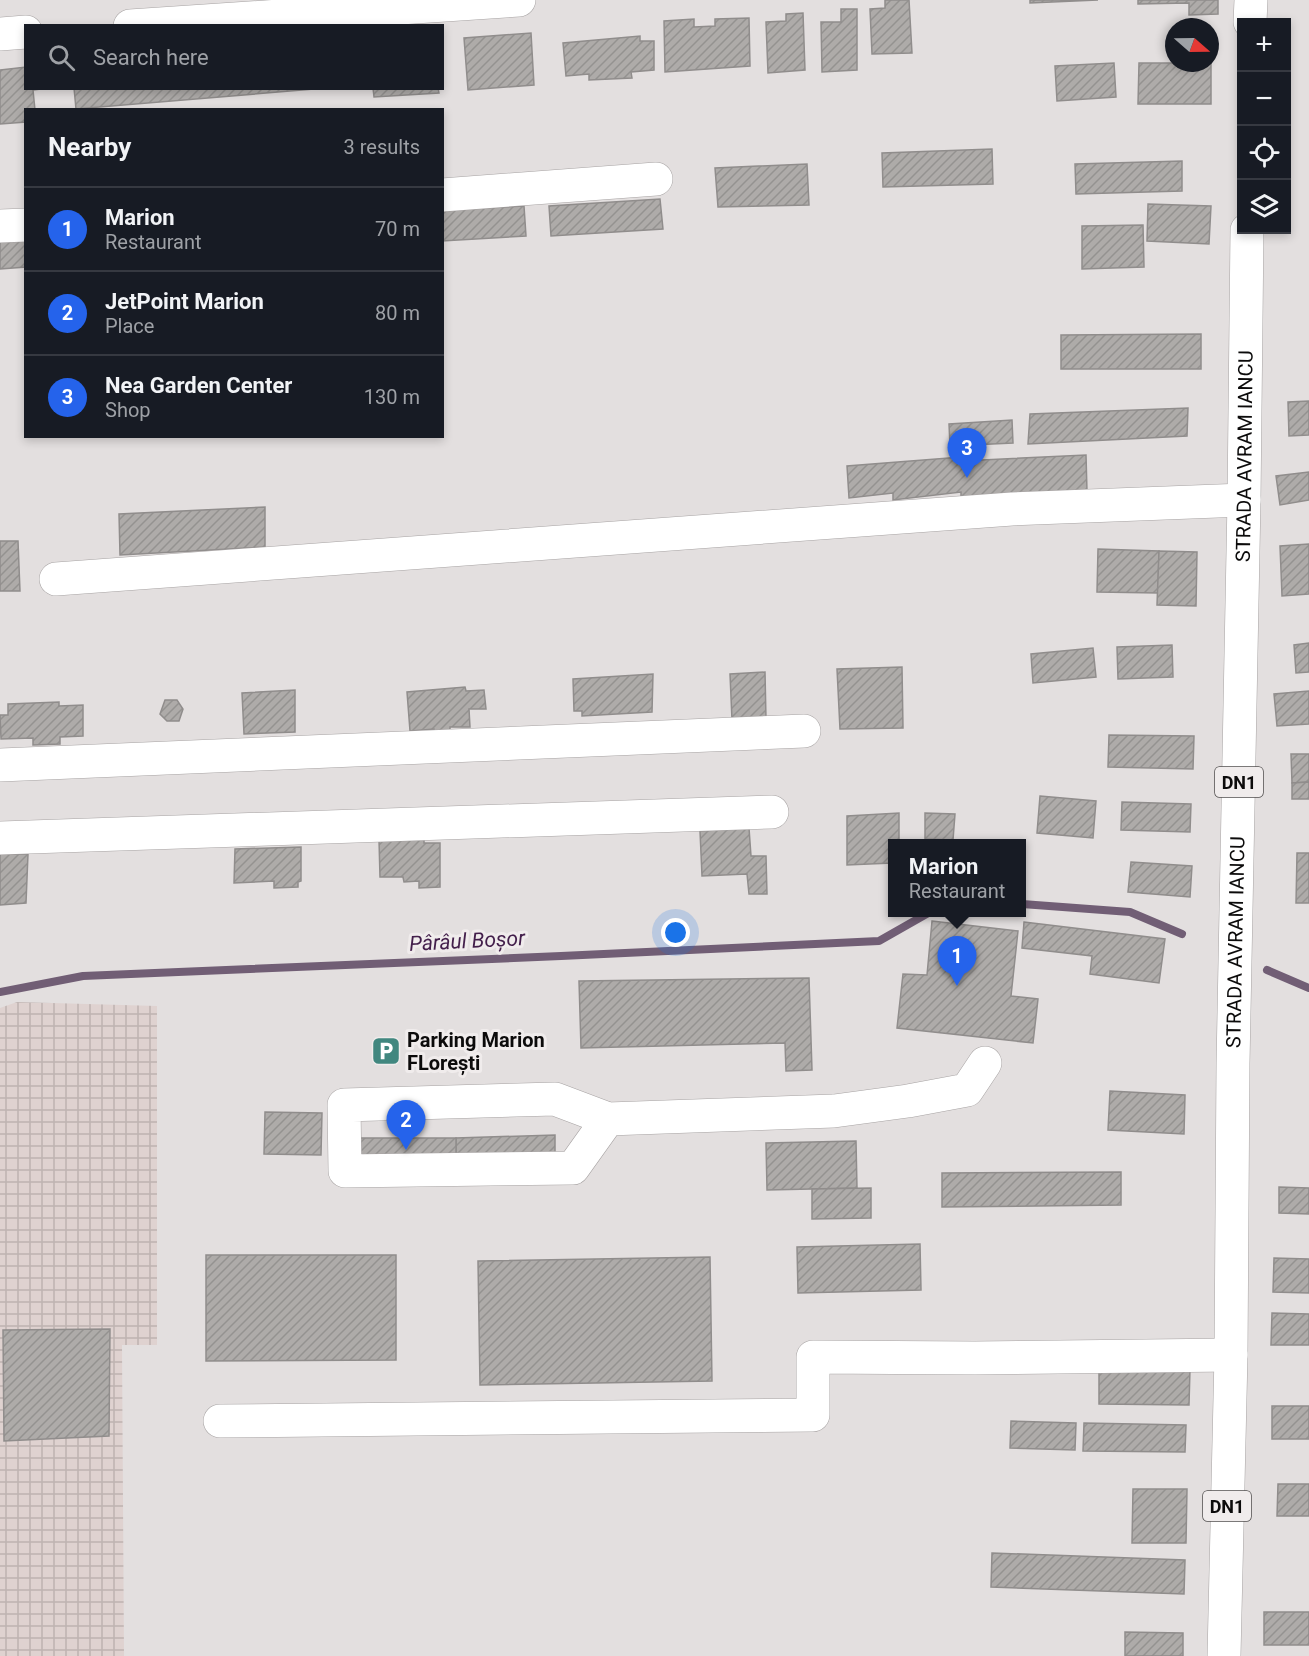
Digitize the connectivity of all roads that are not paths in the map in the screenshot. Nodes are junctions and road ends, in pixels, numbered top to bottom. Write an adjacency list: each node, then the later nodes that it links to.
1 (519, 0): 4 (main road)
2 (1251, 0): 3 (main road)
3 (1250, 18)
4 (160, 24)
5 (24, 32): 6 (main road)
6 (0, 34)
7 (656, 179): 8 (main road)
8 (444, 195)
9 (24, 225): 10 (main road)
10 (0, 226)
11 (1248, 234): 12 (main road, STRADA AVRAM IANCU / DN1)
12 (1244, 500): 13 (main road); 20 (main road, STRADA AVRAM IANCU / DN1)
13 (56, 579)
14 (804, 731): 15 (main road)
15 (0, 765)
16 (772, 812): 17 (main road)
17 (0, 838)
18 (986, 1063): 19 (main road)
19 (608, 1119): 19 (main road)
20 (1231, 1355): 21 (main road); 22 (main road, STRADA AVRAM IANCU / DN1)
21 (220, 1421)
22 (1224, 1656)

